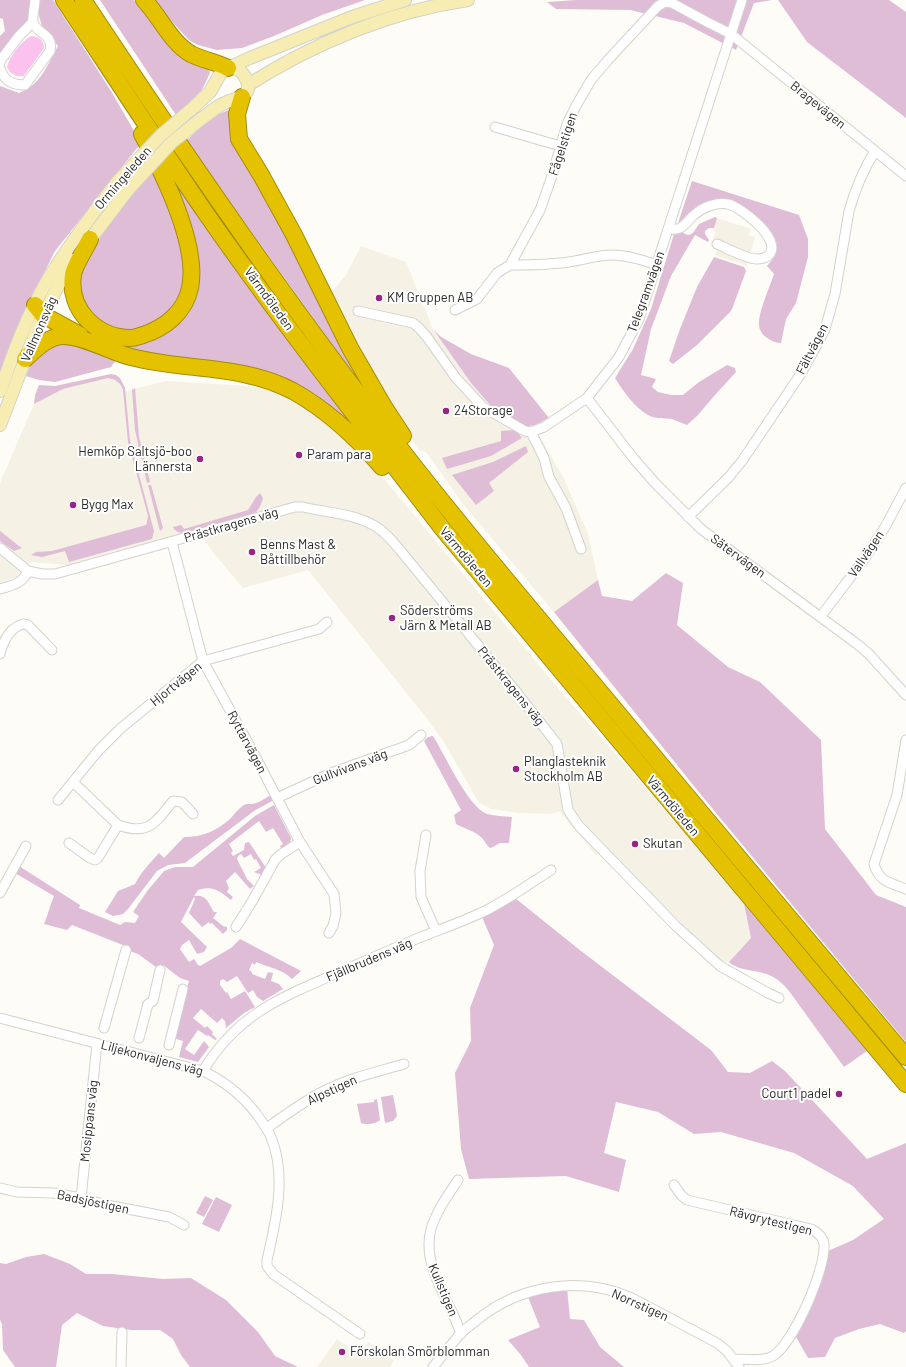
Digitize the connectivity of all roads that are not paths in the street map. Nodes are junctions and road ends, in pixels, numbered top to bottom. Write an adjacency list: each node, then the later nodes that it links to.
1 (35, 0): 8 (street)
2 (64, 0): 10 (highway, Värmdöleden)
3 (83, 0): 35 (highway, Värmdöleden)
4 (144, 0): 13 (highway)
5 (404, 0): 13 (main road, Ormingeleden)
6 (468, 0): 14 (main road, Ormingeleden)
7 (742, 0): 9 (street, Telegramvägen)
8 (33, 22): 11 (street); 12 (street)
9 (731, 34): 16 (street, Fågelstigen); 17 (street, Bragevägen); 19 (street, Telegramvägen)
10 (99, 53): 27 (highway); 37 (highway, Värmdöleden)
11 (0, 63)
12 (0, 68)
13 (229, 68): 14 (main road); 24 (main road, Ormingeleden, bridge)
14 (245, 91): 20 (main road, Ormingeleden, bridge); 35 (highway)
15 (495, 127): 16 (street)
16 (560, 146): 22 (street, Fågelstigen)
17 (875, 151): 18 (street, Bragevägen); 36 (street, Fältvägen)
18 (906, 176)
19 (668, 228): 21 (street); 23 (street, Telegramvägen)
20 (90, 239): 24 (main road, Vallmonsväg); 27 (highway)
21 (717, 244)
22 (510, 265): 23 (street); 25 (street, Fågelstigen)
23 (657, 265): 31 (street, Telegramvägen)
24 (42, 309): 27 (highway); 28 (highway); 29 (main road, Vallmonsväg); 30 (main road)
25 (455, 310)
26 (358, 311): 33 (street)
27 (103, 332)
28 (104, 348): 29 (highway); 37 (highway)
29 (24, 360): 32 (main road, Vallmonsväg)
30 (0, 391)
31 (587, 398): 33 (street, Telegramvägen); 36 (street, Sätervägen)
32 (0, 425)
33 (531, 432): 40 (street)
34 (906, 488): 43 (street, Vallvägen)
35 (454, 517): 75 (highway, Värmdöleden)
36 (688, 517): 43 (street, Sätervägen)
37 (442, 528): 78 (highway, Värmdöleden)
38 (172, 542): 41 (street, Prästkragens väg); 47 (street, Ryttarvägen); 69 (street, Prästkragens väg)
39 (0, 548): 41 (street)
40 (581, 549)
41 (28, 571): 42 (street)
42 (0, 589)
43 (821, 616): 48 (street, Sätervägen)
44 (327, 622): 47 (street, Hjortvägen)
45 (52, 650): 46 (street)
46 (0, 654)
47 (203, 661): 51 (street, Hjortvägen); 52 (street, Ryttarvägen)
48 (906, 695)
49 (421, 735): 52 (street, Gullvivans väg)
50 (906, 740): 61 (street)
51 (73, 782): 53 (street, Hjortvägen); 55 (street)
52 (277, 798): 57 (street, Ryttarvägen)
53 (58, 800)
54 (193, 814): 55 (street)
55 (118, 825): 58 (street)
56 (426, 835): 64 (street)
57 (300, 842): 63 (street); 65 (street, Ryttarvägen)
58 (68, 843)
59 (26, 846): 62 (street)
60 (550, 870): 64 (street, Fjällbrudens väg)
61 (906, 889)
62 (0, 893)
63 (236, 927)
64 (436, 931): 77 (street, Fjällbrudens väg)
65 (329, 933)
66 (126, 950): 71 (street, Liljekonvaljens väg)
67 (160, 970): 72 (street, Liljekonvaljens väg)
68 (183, 989): 74 (street, Liljekonvaljens väg)
69 (779, 998)
70 (0, 1018): 73 (street, Liljekonvaljens väg)
71 (104, 1028)
72 (139, 1038)
73 (97, 1044): 77 (street, Liljekonvaljens väg); 83 (street, Mosippans väg)
74 (169, 1045)
75 (906, 1056)
76 (404, 1064): 79 (street, Alpstigen)
77 (203, 1071): 79 (street, Liljekonvaljens väg)
78 (906, 1084)
79 (267, 1128): 86 (street, Liljekonvaljens väg)
80 (458, 1180): 87 (street, Kullstigen)
81 (674, 1185): 88 (street, Rävgrytestigen)
82 (0, 1188): 83 (street, Badsjöstigen)
83 (81, 1198): 84 (street, Badsjöstigen)
84 (184, 1225)
85 (122, 1332): 89 (street)
86 (360, 1334)
87 (461, 1334): 88 (street, Norrstigen); 90 (street, Norrstigen)
88 (736, 1363)
89 (121, 1367)
90 (433, 1367)

